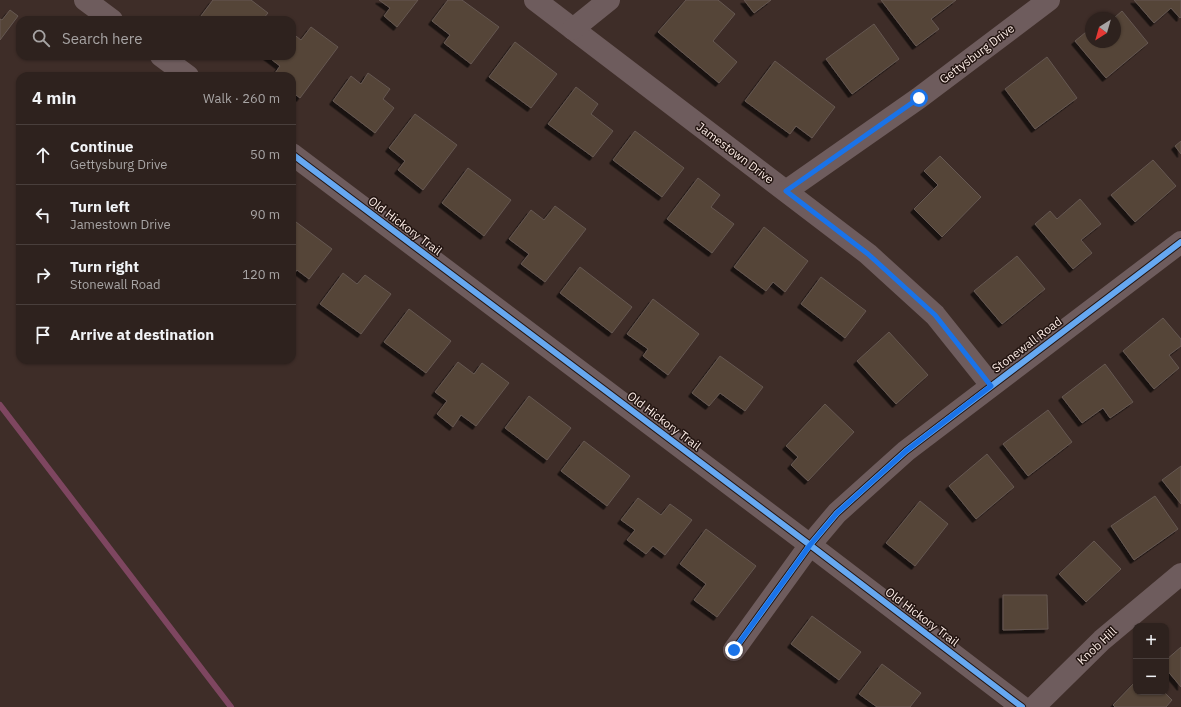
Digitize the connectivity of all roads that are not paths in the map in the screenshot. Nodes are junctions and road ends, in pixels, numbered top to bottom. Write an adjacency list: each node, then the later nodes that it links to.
1 (84, 0): 5 (street)
2 (535, 0): 6 (street, Jamestown Drive)
3 (609, 0): 6 (street)
4 (1049, 0): 10 (street, Gettysburg Drive)
5 (106, 16)
6 (573, 29): 10 (street, Jamestown Drive)
7 (166, 60): 8 (street)
8 (183, 72)
9 (296, 157): 13 (street, Old Hickory Trail)
10 (786, 191): 12 (street, Jamestown Drive)
11 (1181, 242): 12 (street, Stonewall Road)
12 (991, 386): 13 (street, Stonewall Road)
13 (810, 545): 15 (street, Stonewall Road); 16 (street, Old Hickory Trail)
14 (1181, 574): 17 (street, Knob Hill)
15 (734, 650)
16 (1022, 707)
17 (1034, 707)

